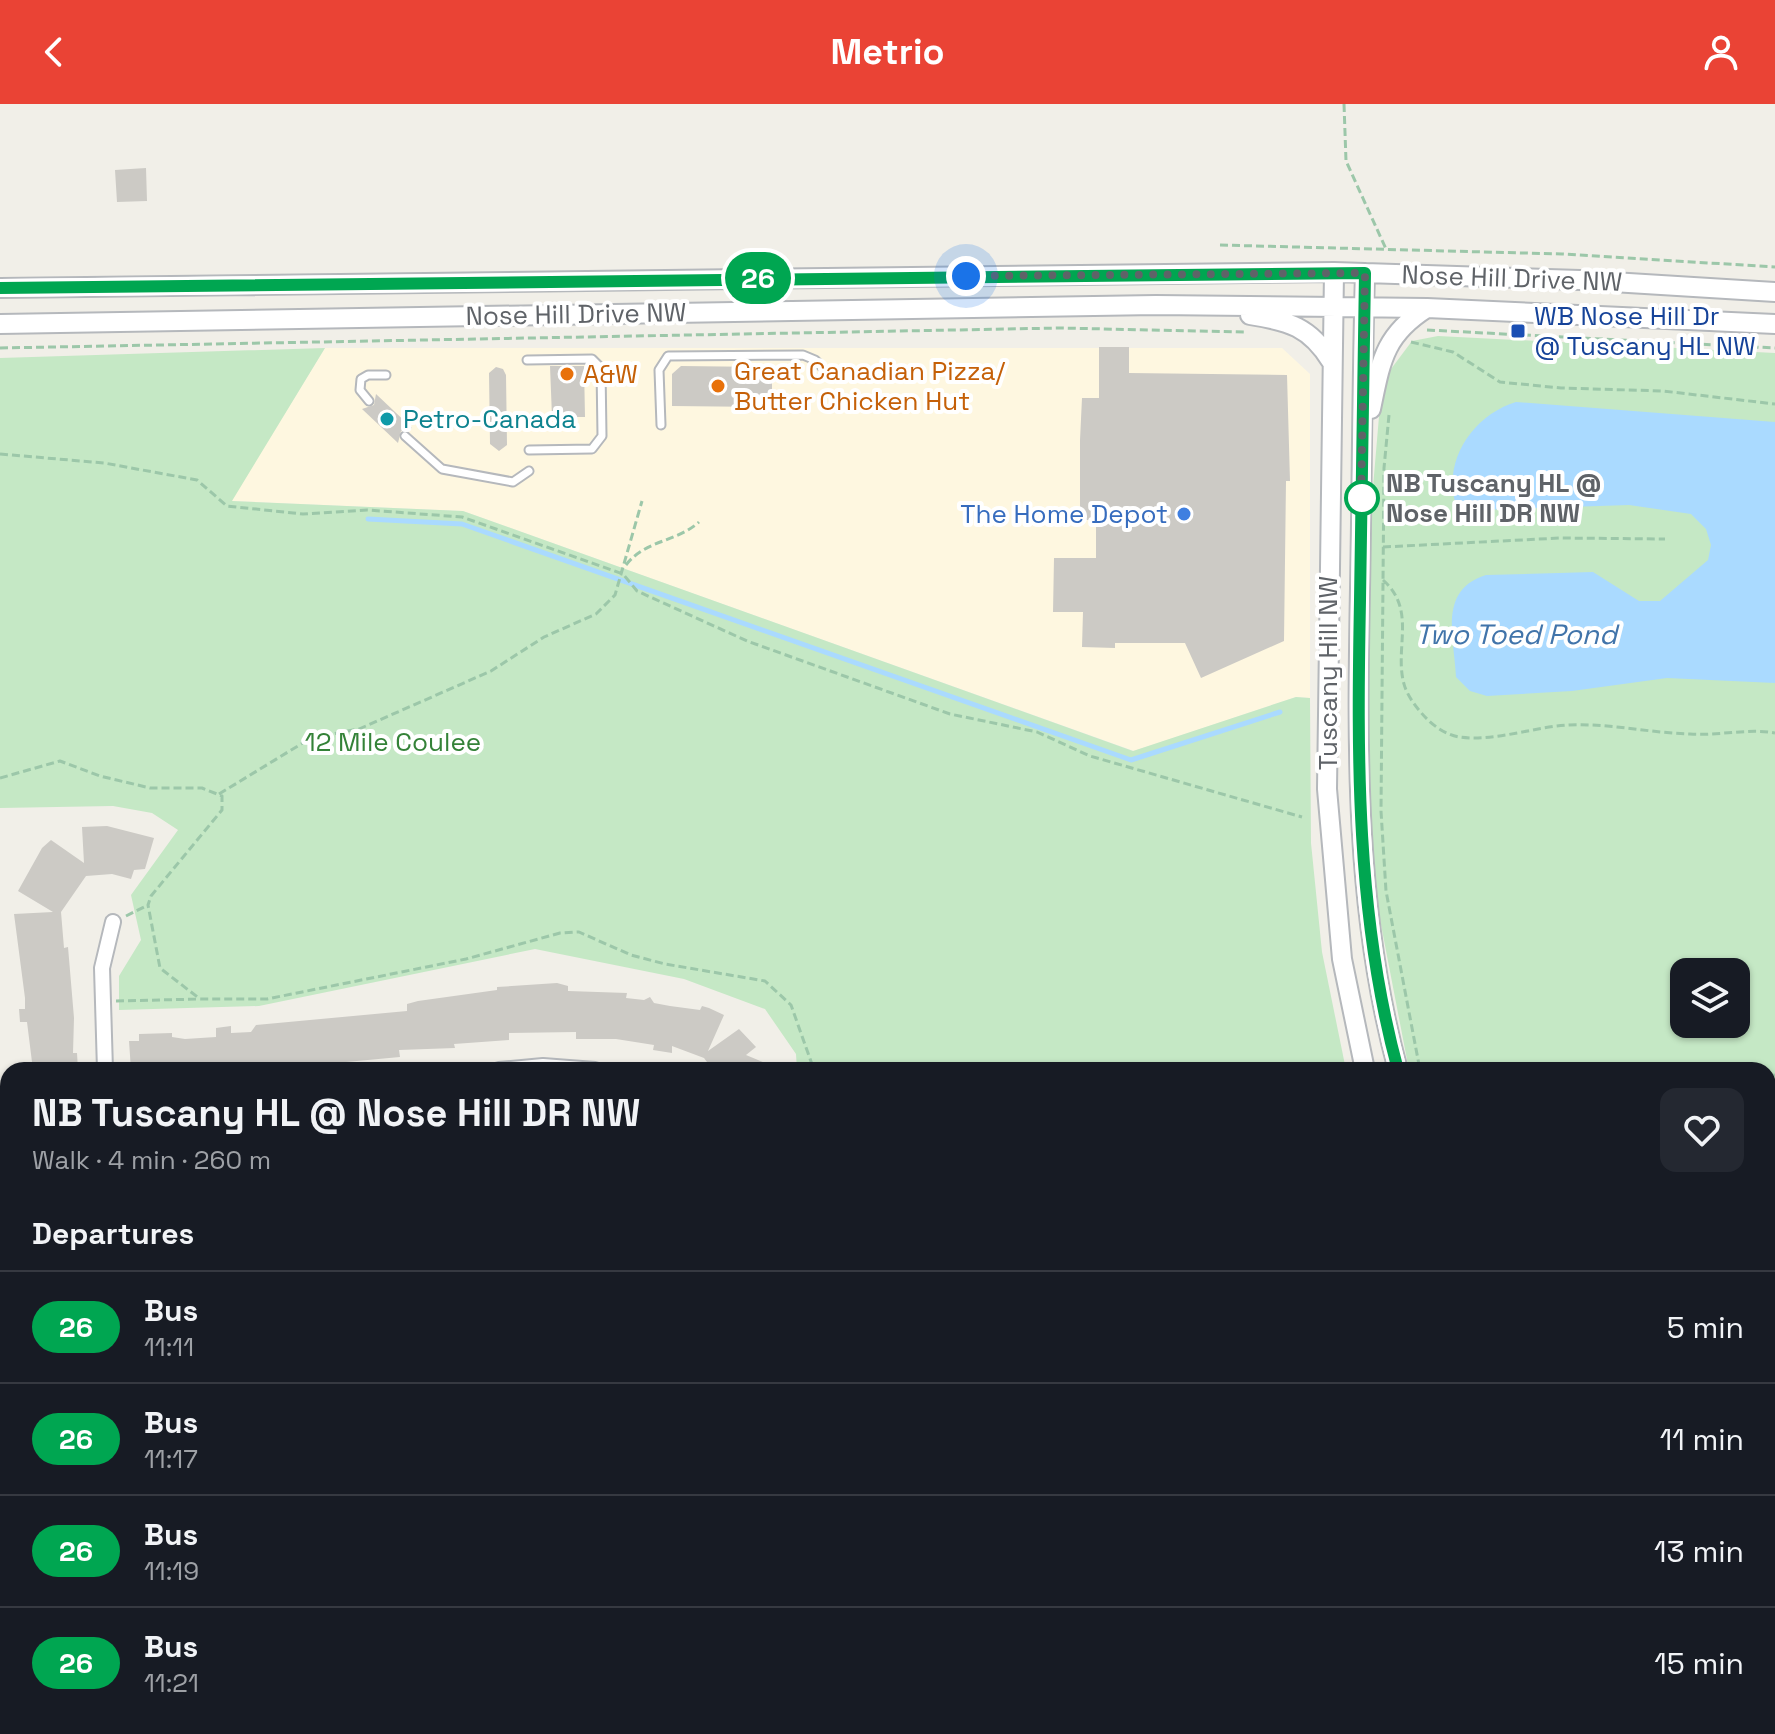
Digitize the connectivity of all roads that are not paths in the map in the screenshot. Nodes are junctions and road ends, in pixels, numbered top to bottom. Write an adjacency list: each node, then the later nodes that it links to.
1 (1334, 272): 2 (street, Nose Hill Drive NW); 3 (street, Nose Hill Drive NW); 7 (street, Tuscany Hill NW)
2 (1365, 273): 4 (street, Nose Hill Drive NW); 6 (street, Tuscany Hill NW)
3 (0, 288)
4 (1775, 292)
5 (1156, 305): 7 (street, Nose Hill Drive NW); 9 (street, Nose Hill Drive NW); 12 (street)
6 (1364, 306): 7 (street, Nose Hill Drive NW); 8 (street, Nose Hill Drive NW); 19 (street, Tuscany Hill NW)
7 (1333, 307): 12 (street, Tuscany Hill NW)
8 (1427, 308): 10 (street, Nose Hill Drive NW); 19 (street)
9 (0, 324)
10 (1775, 324)
11 (527, 360): 18 (lane)
12 (1332, 361): 23 (street, Tuscany Hill NW)
13 (829, 374): 16 (lane)
14 (386, 375): 15 (lane)
15 (369, 401)
16 (661, 425)
17 (405, 436): 20 (lane)
18 (529, 450)
19 (1363, 450): 24 (street, Tuscany Hill NW)
20 (529, 471)
21 (113, 922): 22 (street)
22 (104, 1062)
23 (1363, 1062)
24 (1396, 1062)

